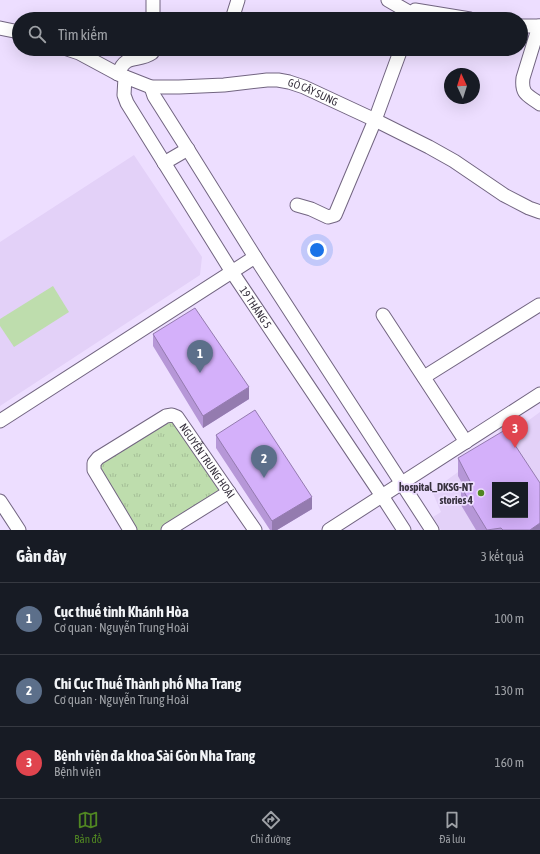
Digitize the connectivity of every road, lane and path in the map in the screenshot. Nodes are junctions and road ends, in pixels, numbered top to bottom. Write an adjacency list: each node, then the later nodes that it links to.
1 (153, 0): 5 (street)
2 (238, 0): 6 (street)
3 (388, 0): 4 (street)
4 (415, 11)
5 (153, 12)
6 (234, 12)
7 (528, 26): 8 (street)
8 (539, 26): 16 (street)
9 (0, 28): 10 (street)
10 (12, 31)
11 (85, 56): 14 (street, GÒ CÂY SUNG)
12 (147, 56): 14 (street)
13 (398, 56): 17 (street)
14 (122, 75): 15 (street, GÒ CÂY SUNG); 19 (street, 19 THÁNG 5)
15 (152, 87): 17 (street, GÒ CÂY SUNG); 18 (street)
16 (540, 104)
17 (375, 120): 20 (street); 21 (street, GÒ CÂY SUNG)
18 (188, 149): 19 (street); 22 (street)
19 (164, 163): 23 (street, 19 THÁNG 5)
20 (297, 205)
21 (540, 212)
22 (255, 257): 23 (street); 30 (street)
23 (232, 272): 28 (street); 32 (street, 19 THÁNG 5)
24 (539, 305): 26 (street)
25 (383, 315): 26 (street)
26 (424, 377): 29 (street)
27 (540, 394): 29 (street)
28 (0, 421)
29 (466, 442): 30 (street)
30 (402, 483): 32 (street); 40 (street)
31 (229, 492): 35 (street, NGUYỄN TRUNG HOÀI); 36 (street); 37 (street, NGUYỄN TRUNG HOÀI)
32 (382, 496): 38 (street); 39 (street, 19 THÁNG 5)
33 (0, 501): 34 (street)
34 (19, 530)
35 (130, 530)
36 (168, 530)
37 (255, 530)
38 (329, 530)
39 (404, 530)
40 (432, 530)

